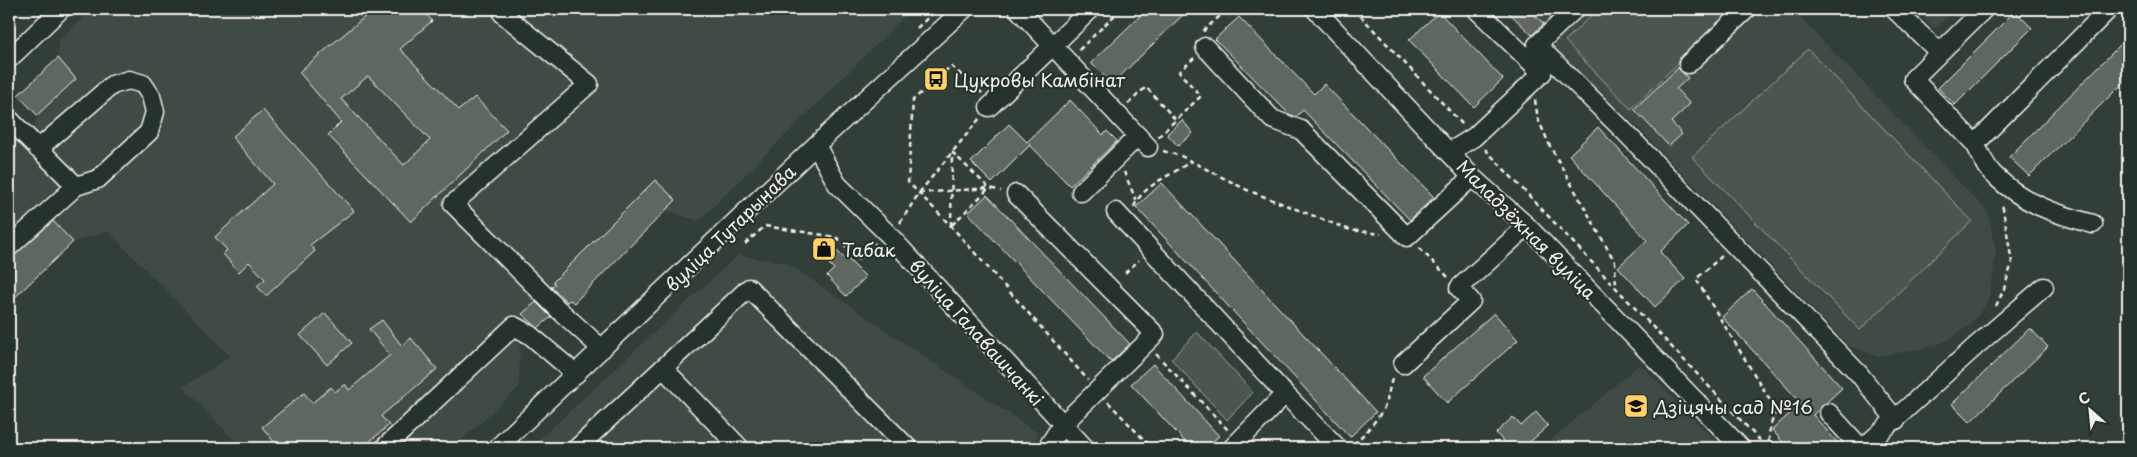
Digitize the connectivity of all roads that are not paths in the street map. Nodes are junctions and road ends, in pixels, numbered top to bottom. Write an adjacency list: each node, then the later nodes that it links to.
1 (61, 9): 17 (street)
2 (964, 9): 23 (street, вуліца Тутарынава)
3 (1018, 9): 14 (street)
4 (1091, 9): 14 (street)
5 (1315, 9): 25 (street, Маладзёжная вуліца)
6 (1476, 9): 19 (street)
7 (1576, 9): 13 (street)
8 (1747, 9): 18 (street)
9 (1894, 9): 16 (street)
10 (1984, 9): 16 (street)
11 (2109, 9): 22 (street)
12 (503, 14): 35 (street)
13 (1537, 45): 19 (street); 41 (street)
14 (1053, 46): 20 (street); 28 (street)
15 (1205, 47): 26 (street)
16 (1939, 52): 22 (street)
17 (9, 59)
18 (1688, 64)
19 (1542, 73): 25 (street)
20 (991, 105)
21 (9, 119): 24 (street)
22 (1975, 144): 31 (street)
23 (816, 145): 35 (street, вуліца Тутарынава); 42 (street, вуліца Галавашчанкі)
24 (38, 149): 27 (street); 27 (street)
25 (1450, 152): 26 (street, Маладзёжная вуліца)
26 (1472, 177): 32 (street, Маладзёжная вуліца)
27 (76, 186): 33 (street)
28 (1081, 192)
29 (1016, 194): 42 (street)
30 (1116, 212): 39 (street)
31 (2093, 224)
32 (1527, 226): 36 (street); 52 (street, Маладзёжная вуліца)
33 (9, 247)
34 (2044, 287): 41 (street)
35 (602, 349): 38 (street, вуліца Тутарынава)
36 (1403, 364)
37 (663, 368): 46 (street); 47 (street); 48 (street)
38 (576, 374): 44 (street); 45 (street, вуліца Тутарынава)
39 (1285, 394): 43 (street); 51 (street)
40 (1829, 413): 53 (street)
41 (1896, 420): 53 (street)
42 (1062, 425): 49 (street); 50 (street, вуліца Галавашчанкі)
43 (1236, 445)
44 (384, 448)
45 (497, 448)
46 (576, 448)
47 (740, 448)
48 (908, 448)
49 (1047, 448)
50 (1085, 448)
51 (1338, 448)
52 (1741, 448)
53 (1862, 448)

